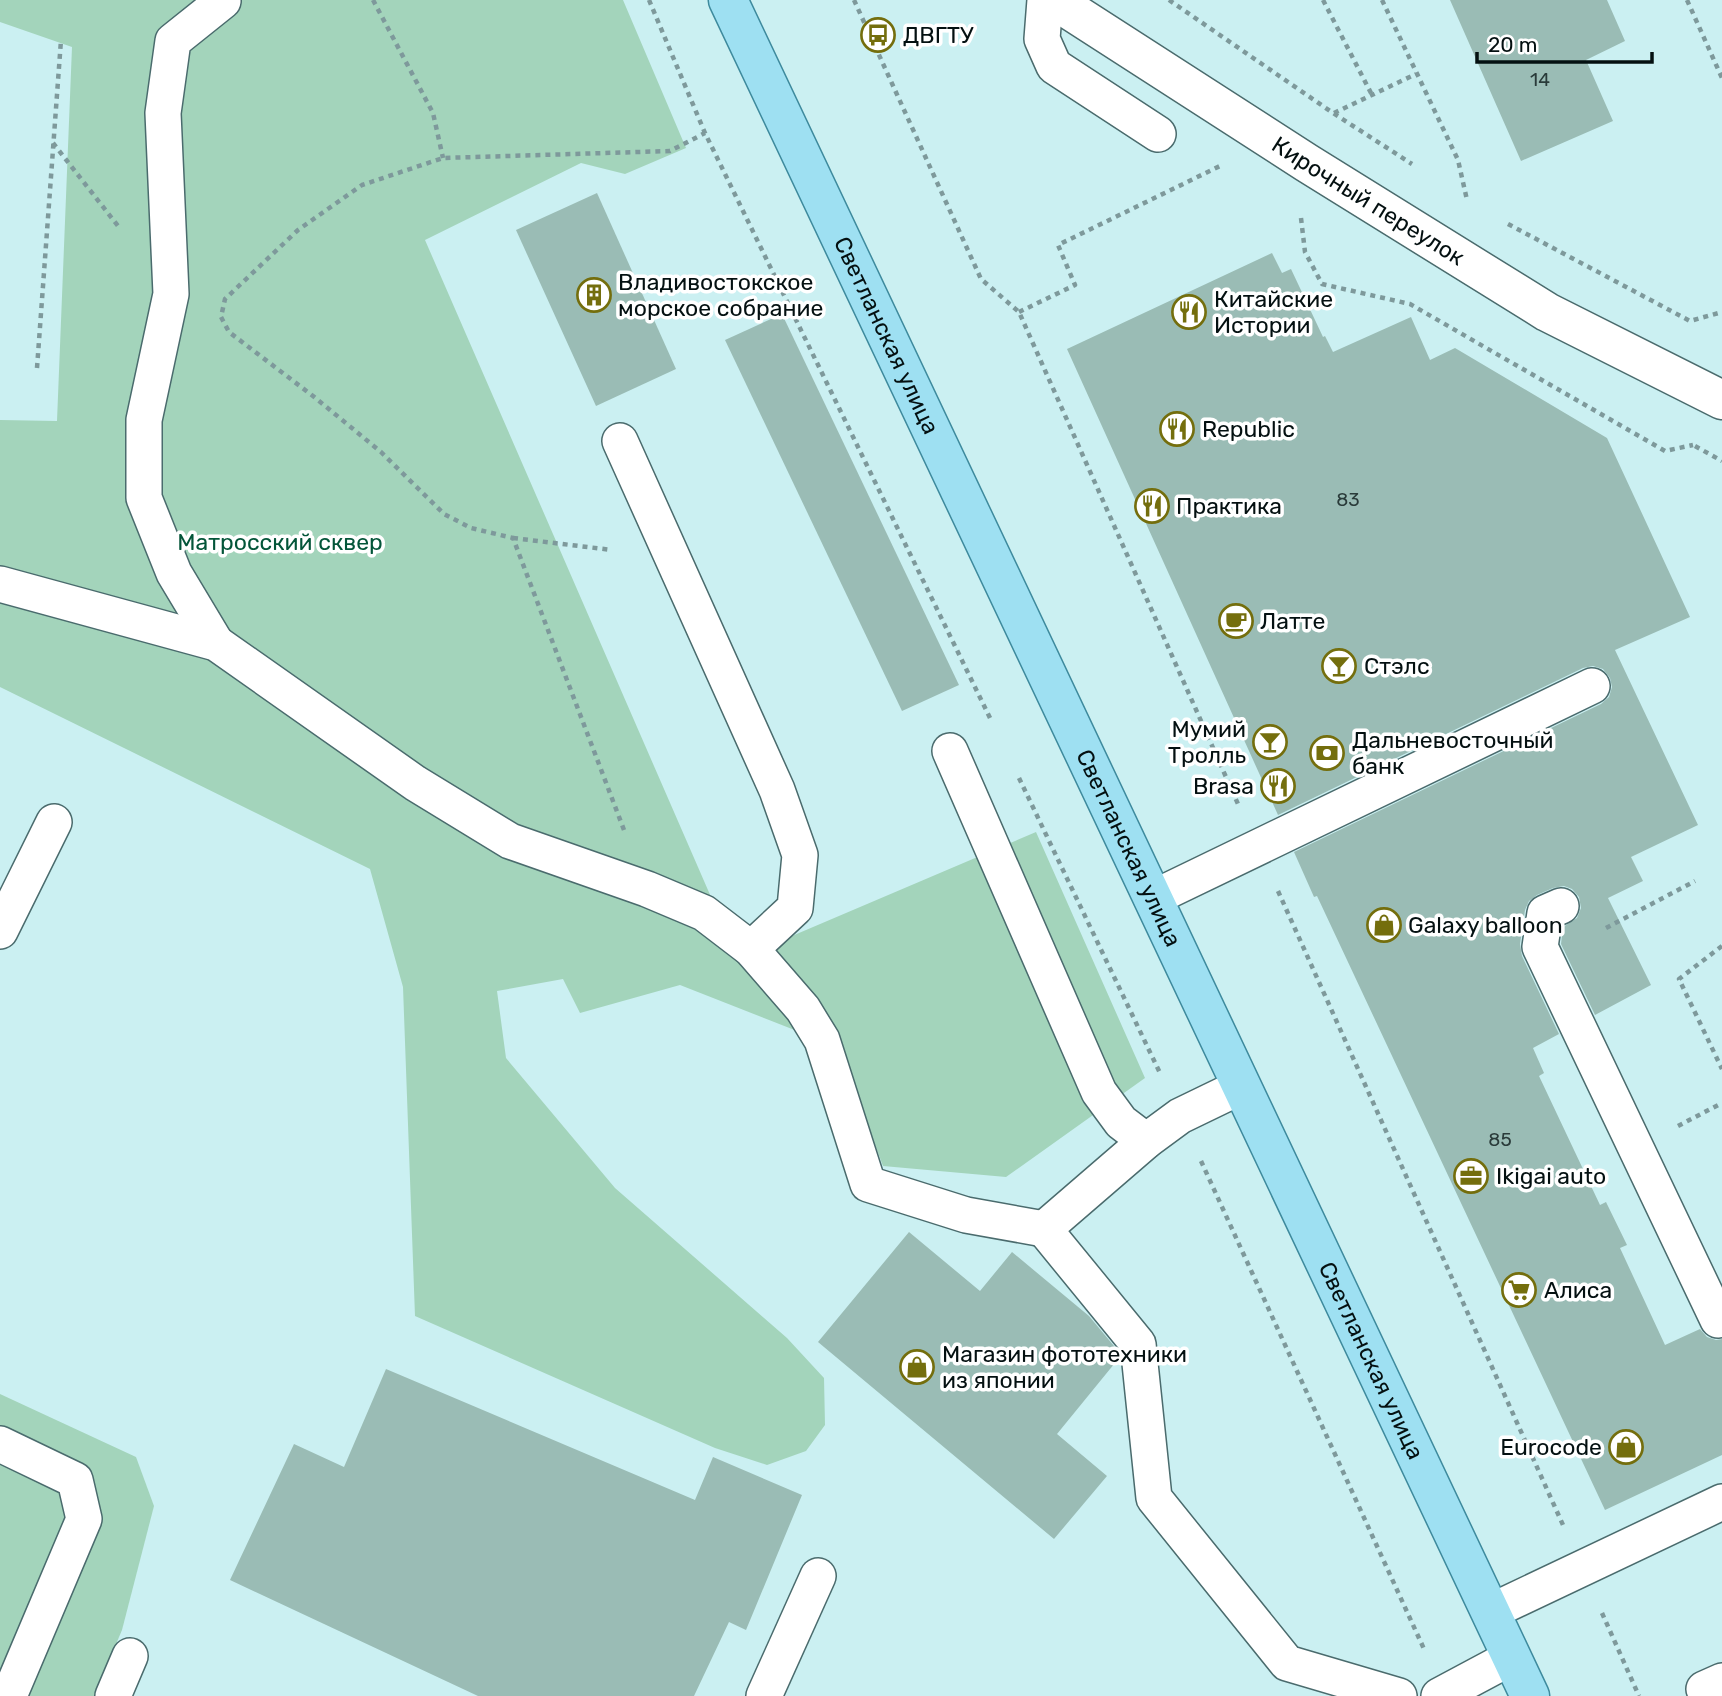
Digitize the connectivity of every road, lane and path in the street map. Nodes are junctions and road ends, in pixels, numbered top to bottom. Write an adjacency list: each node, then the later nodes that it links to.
1 (373, 0): 17 (path)
2 (728, 0): 40 (main road, Светланская улица)
3 (854, 0): 22 (path)
4 (1045, 0): 16 (lane)
5 (1054, 0): 25 (street, Кирочный переулок)
6 (1323, 0): 13 (path)
7 (1382, 0): 11 (path)
8 (1687, 0): 12 (path)
9 (223, 1): 33 (lane)
10 (61, 40): 24 (path)
11 (1416, 74): 13 (path); 18 (path)
12 (1722, 78)
13 (1372, 95): 14 (path)
14 (1333, 113)
15 (705, 133): 17 (path)
16 (1158, 134)
17 (443, 158): 30 (path)
18 (1467, 200)
19 (1300, 206): 27 (path)
20 (1102, 224): 22 (path)
21 (1507, 224): 23 (path)
22 (1019, 312): 37 (path)
23 (1722, 312)
24 (37, 368)
25 (1711, 387)
26 (620, 440): 44 (lane)
27 (1693, 445)
28 (1713, 457): 29 (path)
29 (1722, 461)
30 (513, 538): 31 (path); 39 (path)
31 (612, 550)
32 (0, 584): 33 (lane)
33 (216, 643): 39 (lane)
34 (1592, 686): 37 (lane)
35 (950, 751): 50 (lane)
36 (54, 822): 42 (lane)
37 (1258, 847): 40 (lane); 56 (path)
38 (1695, 881): 45 (path)
39 (647, 889): 44 (lane)
40 (1153, 898): 47 (main road, Светланская улица)
41 (1561, 905): 45 (lane)
42 (0, 931)
43 (1722, 946): 46 (path)
44 (751, 949): 51 (lane)
45 (1546, 959): 52 (lane)
46 (1722, 1069)
47 (1242, 1086): 50 (lane); 58 (main road, Светланская улица)
48 (1722, 1103): 49 (path)
49 (1715, 1107)
50 (1146, 1141): 51 (lane)
51 (1044, 1229): 64 (lane)
52 (1711, 1279): 53 (lane)
53 (1718, 1320)
54 (0, 1444): 61 (lane)
55 (1722, 1502): 56 (lane)
56 (1583, 1569): 58 (lane); 67 (path)
57 (818, 1576): 63 (lane)
58 (1490, 1612): 60 (main road, Светланская улица)
59 (130, 1656): 62 (lane)
60 (1512, 1657): 65 (lane); 66 (main road, Светланская улица)
61 (9, 1696)
62 (113, 1696)
63 (764, 1696)
64 (1399, 1696)
65 (1439, 1696)
66 (1530, 1696)
67 (1639, 1696)

